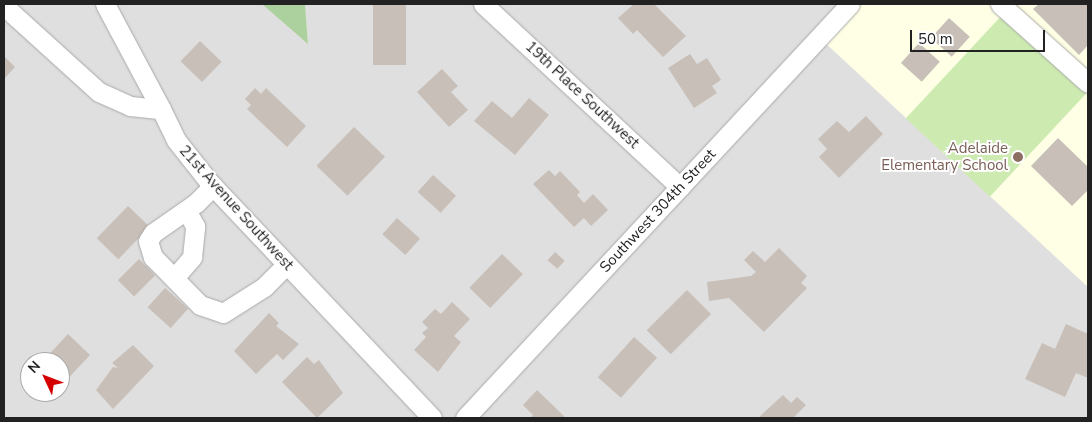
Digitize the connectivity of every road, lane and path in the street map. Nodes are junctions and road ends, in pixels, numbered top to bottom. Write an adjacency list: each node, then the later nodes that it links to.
1 (105, 4): 7 (street, 21st Avenue Southwest)
2 (483, 4): 9 (street, 19th Place Southwest)
3 (850, 4): 9 (street, Southwest 304th Street)
4 (1000, 4): 6 (street)
5 (4, 6): 7 (street)
6 (1088, 83)
7 (161, 109): 8 (street, 21st Avenue Southwest)
8 (213, 186): 10 (street); 11 (street, 21st Avenue Southwest)
9 (680, 187): 14 (street, Southwest 304th Street)
10 (186, 210): 12 (street); 12 (street)
11 (286, 265): 12 (street); 13 (street, 21st Avenue Southwest)
12 (174, 278)
13 (432, 418)
14 (465, 418)

